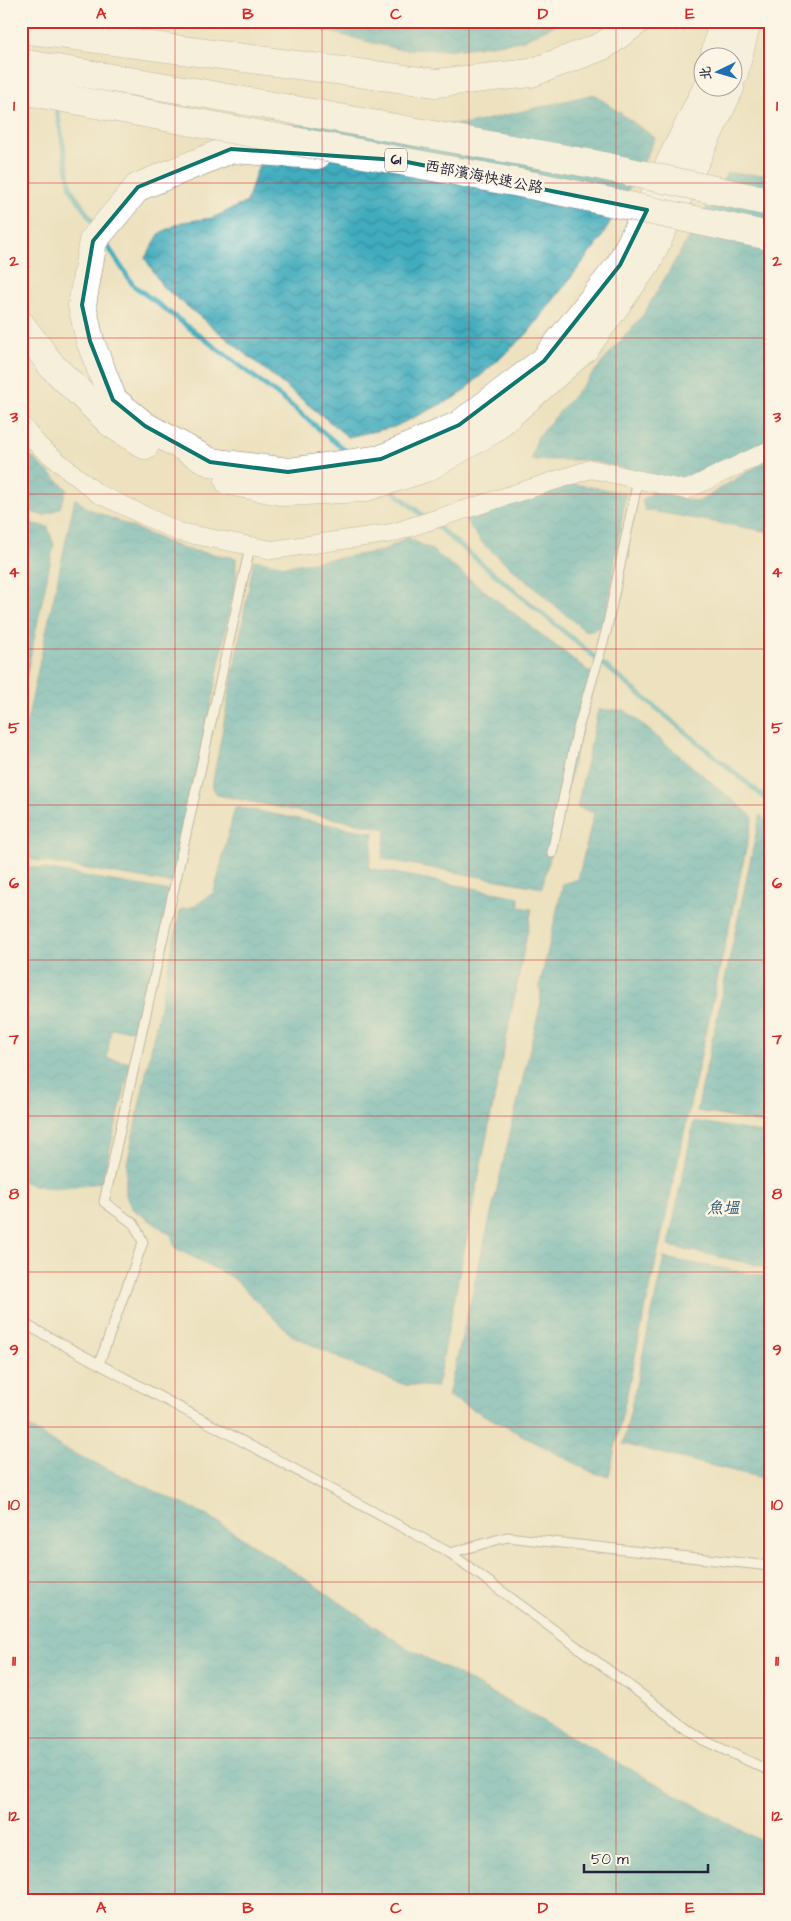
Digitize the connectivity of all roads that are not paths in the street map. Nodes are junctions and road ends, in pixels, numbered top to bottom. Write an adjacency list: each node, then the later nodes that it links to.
1 (637, 21): 4 (highway)
2 (723, 21): 5 (highway)
3 (746, 21): 6 (highway)
4 (35, 31)
5 (716, 48)
6 (740, 48)
7 (21, 63): 12 (highway, 61, bridge)
8 (21, 90): 11 (highway, 西部濱海快速公路 / 61, bridge)
9 (702, 98): 17 (highway)
10 (725, 98): 17 (highway)
11 (397, 160): 13 (highway, 西部濱海快速公路 / 61, bridge); 17 (highway)
12 (770, 202)
13 (770, 236)
14 (21, 326): 17 (highway)
15 (21, 424): 19 (street)
16 (770, 450): 18 (street)
17 (371, 472)
18 (638, 480): 19 (street); 20 (lane)
19 (250, 546): 22 (lane)
20 (552, 853)
21 (21, 1322): 22 (lane)
22 (99, 1364): 23 (lane)
23 (450, 1553): 24 (lane); 25 (lane)
24 (770, 1566)
25 (770, 1772)

